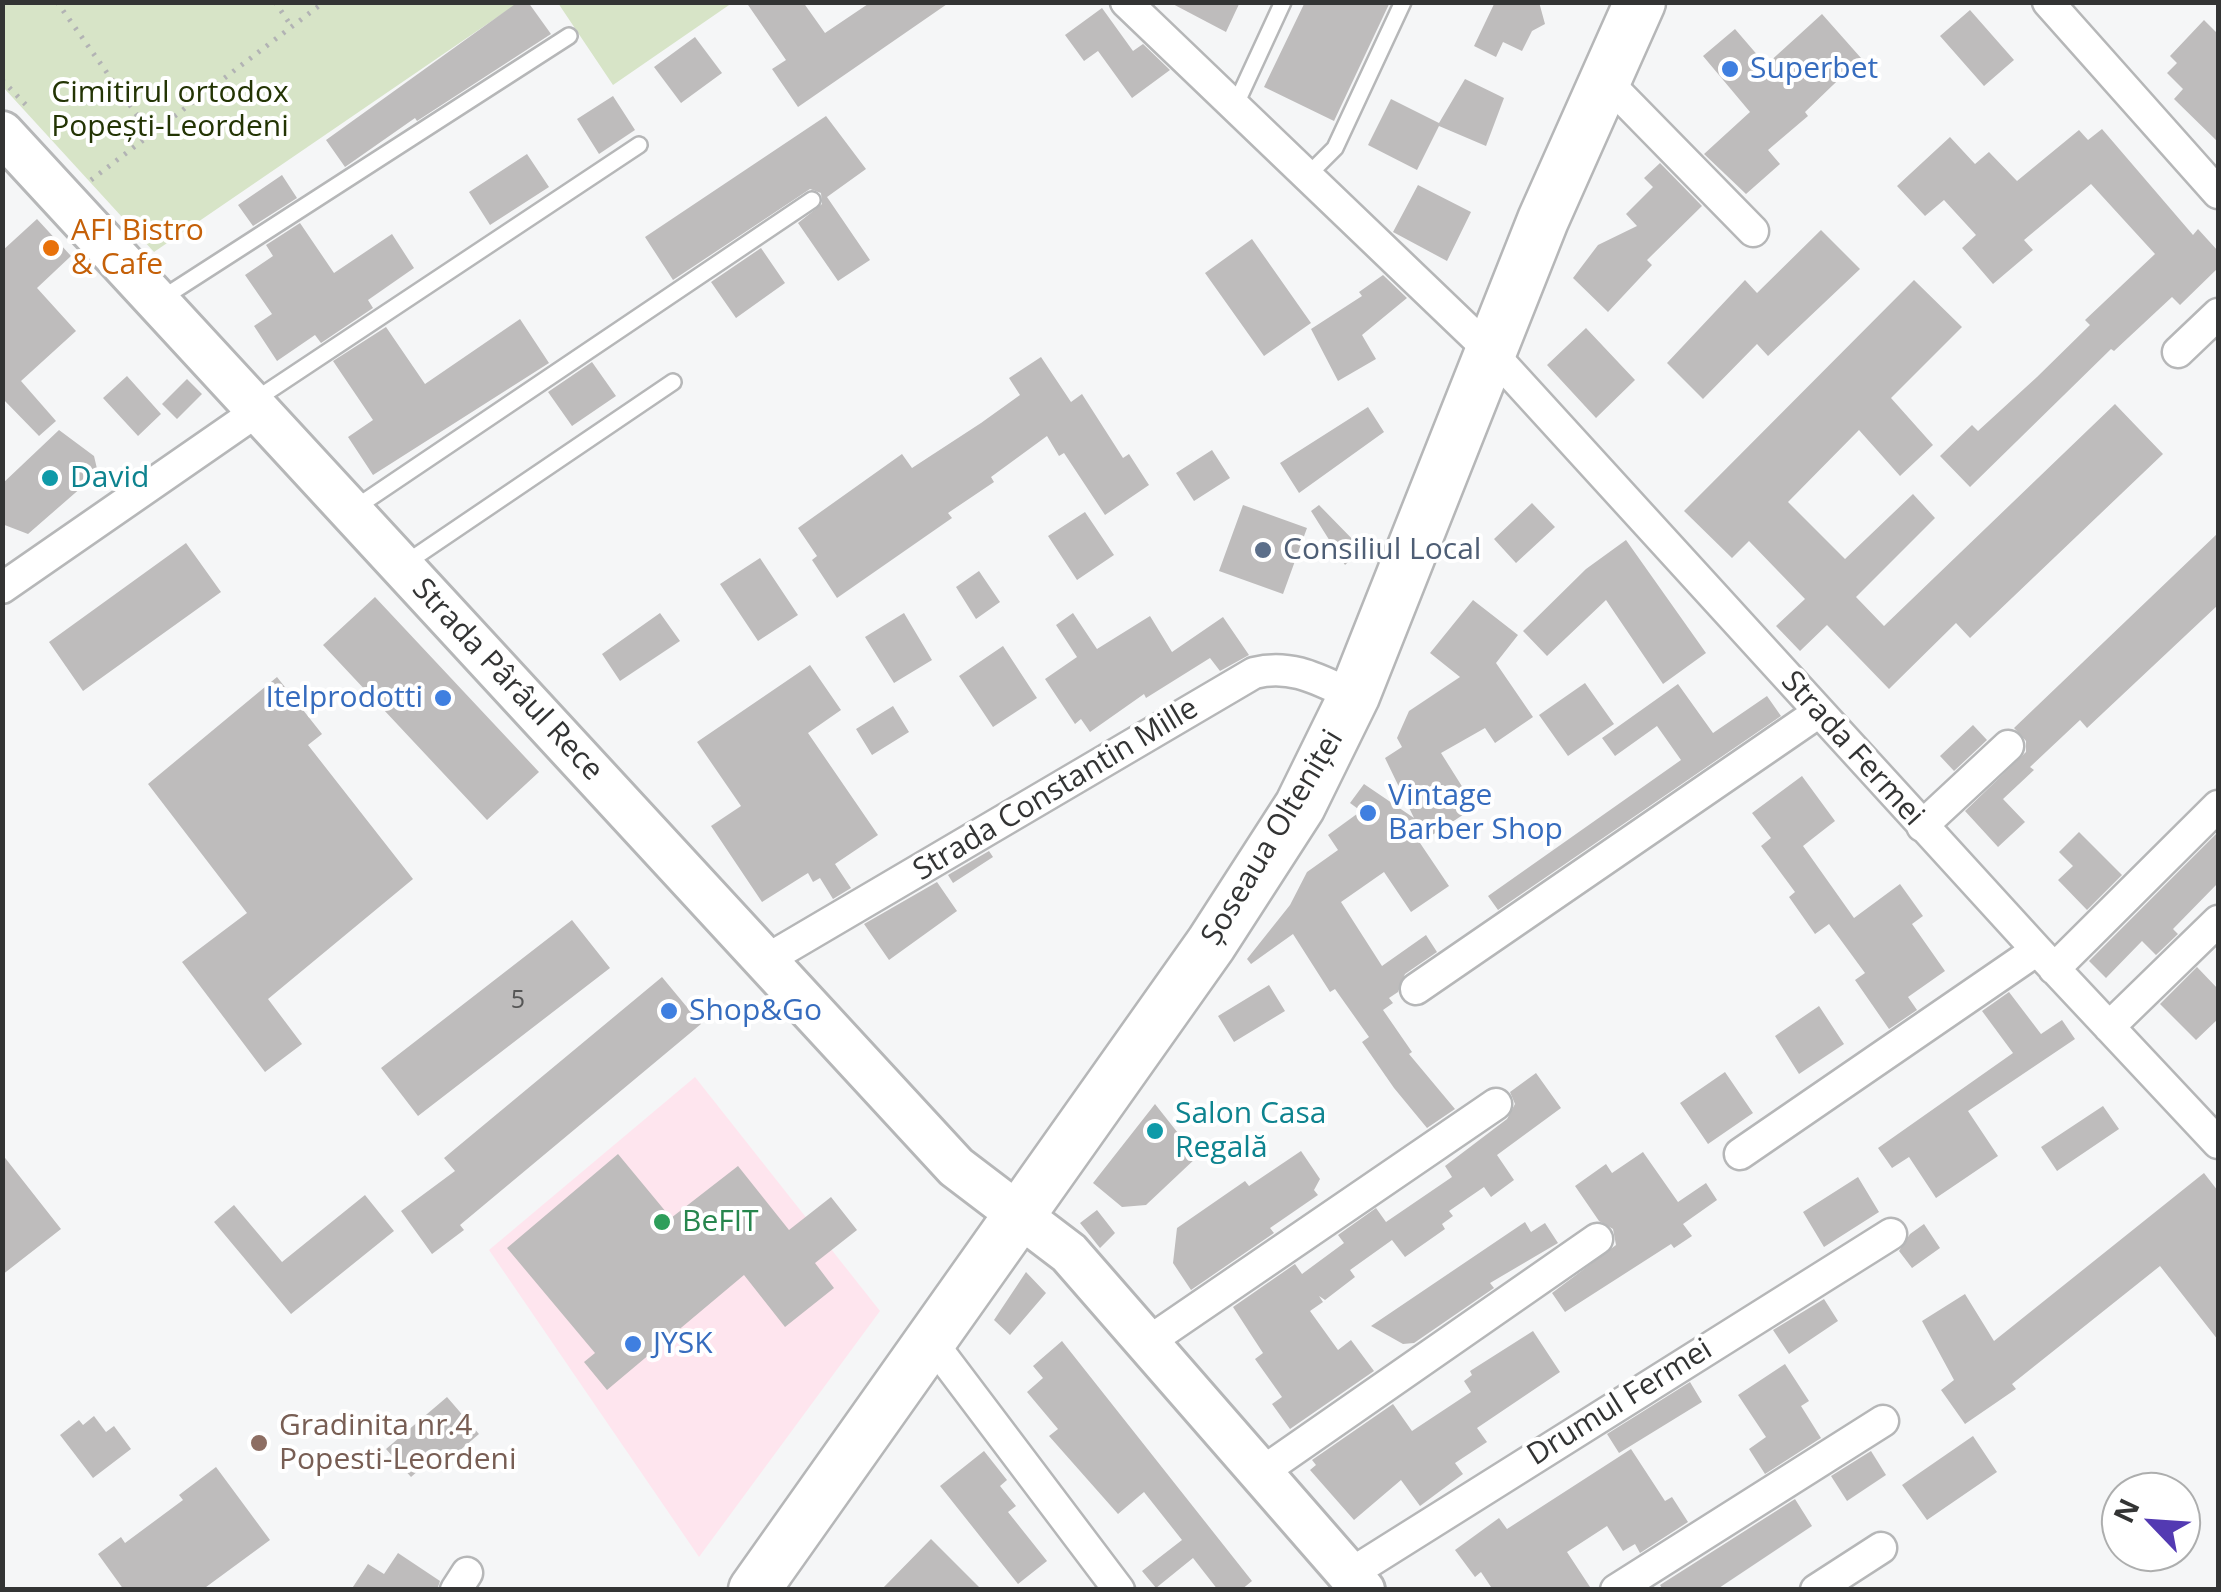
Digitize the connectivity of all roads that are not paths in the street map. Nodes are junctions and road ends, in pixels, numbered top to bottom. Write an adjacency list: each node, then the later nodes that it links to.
1 (1126, 2): 8 (street, Strada Fermei)
2 (1283, 2): 8 (lane)
3 (1403, 2): 11 (lane)
4 (1640, 2): 7 (main road, Șoseaua Olteniței)
5 (2048, 2): 12 (street)
6 (569, 36): 15 (lane)
7 (1604, 80): 14 (street); 17 (main road, Șoseaua Olteniței)
8 (1235, 106): 11 (street, Strada Fermei)
9 (2, 134): 15 (street, Strada Pârâul Rece)
10 (639, 145): 20 (lane)
11 (1308, 175): 17 (street, Strada Fermei)
12 (2218, 192)
13 (812, 200): 21 (lane)
14 (1754, 232)
15 (158, 301): 20 (street, Strada Pârâul Rece)
16 (2218, 314): 18 (street)
17 (1490, 351): 24 (main road, Șoseaua Olteniței); 25 (street, Strada Fermei)
18 (2178, 352)
19 (673, 382): 22 (lane)
20 (255, 407): 21 (street, Strada Pârâul Rece); 23 (street)
21 (352, 510): 22 (street, Strada Pârâul Rece)
22 (402, 566): 30 (street, Strada Pârâul Rece)
23 (2, 588)
24 (1354, 696): 30 (street, Strada Constantin Mille); 37 (main road, Șoseaua Olteniței)
25 (1819, 712): 28 (street, Strada Fermei); 32 (street)
26 (2008, 746): 28 (street)
27 (2218, 806): 31 (street)
28 (1922, 826): 31 (street, Strada Fermei)
29 (2218, 921): 33 (street)
30 (766, 960): 37 (street, Strada Pârâul Rece)
31 (2045, 960): 33 (street, Strada Fermei); 36 (street)
32 (1416, 988)
33 (2109, 1028): 35 (street, Strada Fermei)
34 (1496, 1104): 41 (street)
35 (2218, 1143)
36 (1740, 1154)
37 (1021, 1214): 40 (main road, Șoseaua Olteniței); 41 (street, Drumul Fermei)
38 (1892, 1234): 45 (street, Drumul Fermei)
39 (1597, 1239): 43 (street)
40 (931, 1342): 46 (main road, Șoseaua Olteniței); 47 (street)
41 (1148, 1342): 43 (street, Drumul Fermei)
42 (1883, 1421): 48 (street)
43 (1262, 1472): 45 (street, Drumul Fermei)
44 (1880, 1548): 49 (street)
45 (1356, 1582)
46 (754, 1590)
47 (1119, 1590)
48 (1616, 1590)
49 (1816, 1590)

